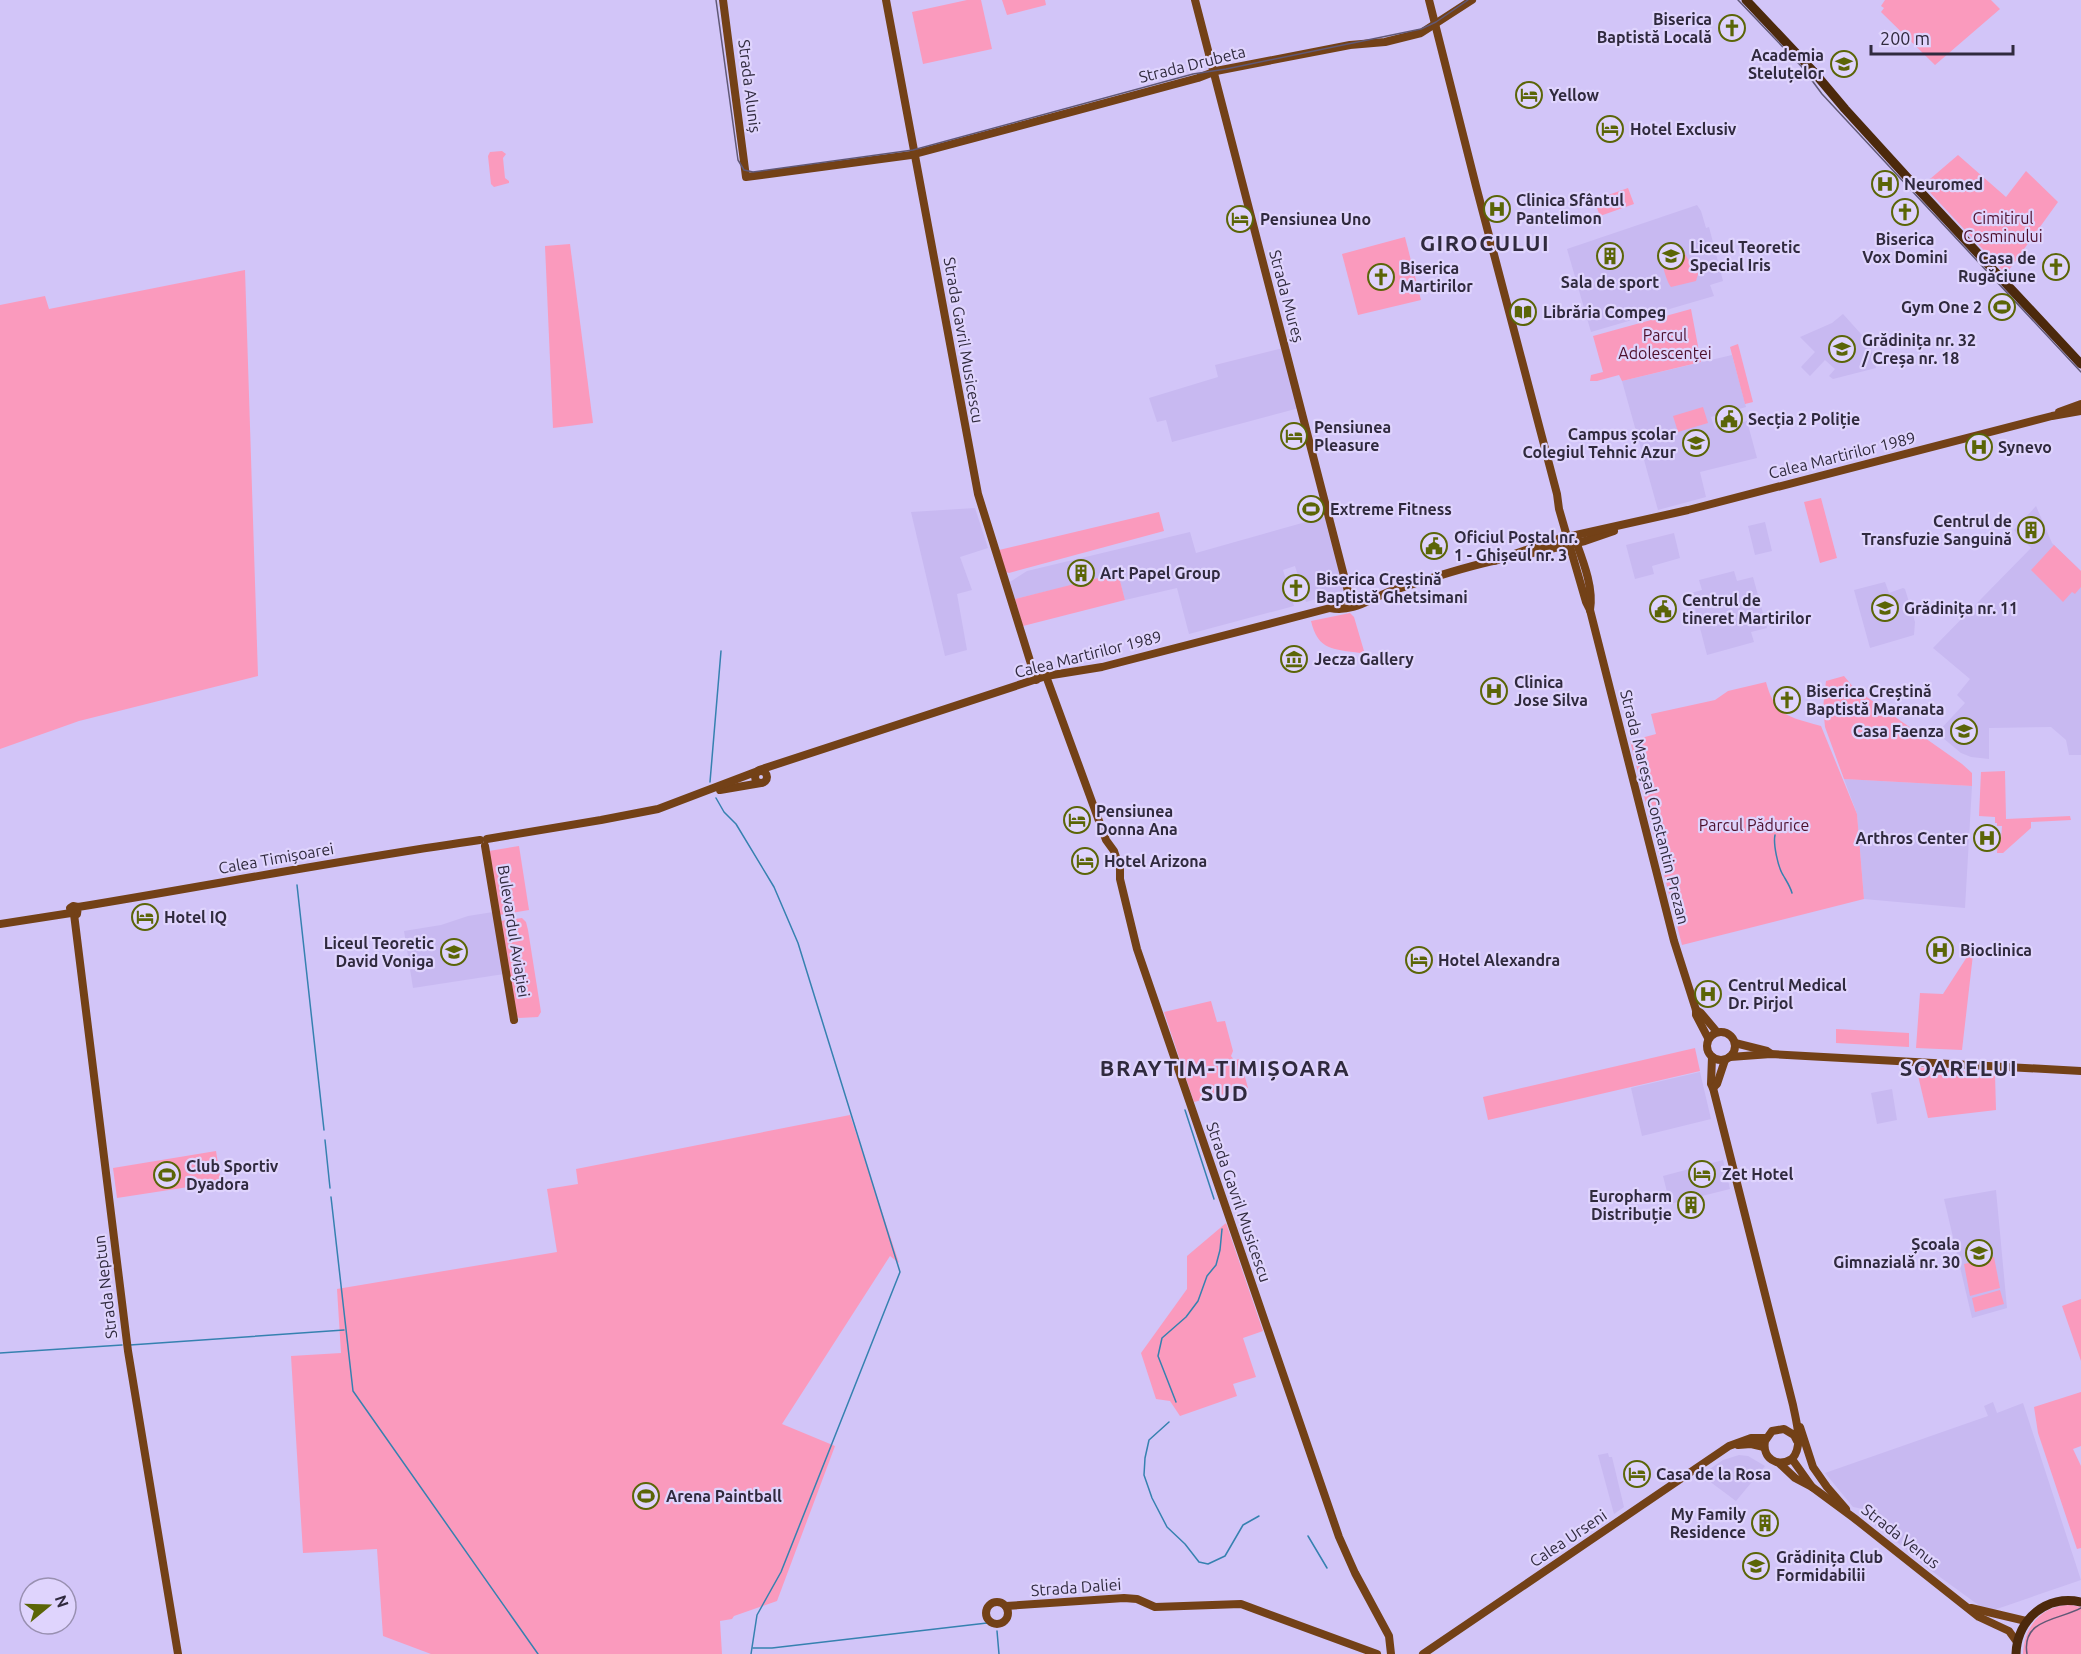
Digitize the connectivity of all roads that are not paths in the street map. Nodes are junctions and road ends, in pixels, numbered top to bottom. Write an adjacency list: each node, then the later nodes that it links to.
1 (723, 0): 10 (street, Strada Aluniș)
2 (886, 0): 9 (street, Strada Gavril Musicescu)
3 (1429, 0): 7 (street, Strada Mareșal Constantin Prezan)
4 (1472, 0): 7 (street, Strada Drubeta)
5 (1746, 0): 11 (main road)
6 (1196, 4): 8 (street, Strada Mureș)
7 (1436, 25): 8 (street, Strada Drubeta); 15 (street, Strada Mareșal Constantin Prezan)
8 (1212, 73): 9 (street, Strada Drubeta); 17 (street, Strada Mureș)
9 (914, 154): 10 (street, Strada Drubeta); 20 (street, Strada Gavril Musicescu)
10 (746, 177)
11 (2081, 364)
12 (2081, 404): 14 (street, Calea Martirilor 1989)
13 (2081, 411): 14 (street, Calea Martirilor 1989)
14 (2052, 416): 15 (street, Calea Martirilor 1989)
15 (1572, 540): 16 (street, Calea Martirilor 1989); 28 (street, Strada Mareșal Constantin Prezan)
16 (1374, 597): 17 (street, Calea Martirilor 1989); 18 (street, Calea Martirilor 1989)
17 (1350, 599): 18 (street, Calea Martirilor 1989)
18 (1330, 608): 19 (street, Calea Martirilor 1989)
19 (1046, 676): 20 (street, Calea Martirilor 1989); 52 (street, Strada Gavril Musicescu)
20 (1036, 680): 21 (street, Calea Martirilor 1989)
21 (787, 762): 22 (street, Calea Martirilor 1989); 23 (street, Calea Martirilor 1989)
22 (759, 771): 23 (street); 24 (street, Calea Martirilor 1989)
23 (763, 782): 24 (street)
24 (705, 794): 25 (street, Calea Timișoarei)
25 (484, 842): 26 (street, Calea Timișoarei); 29 (street, Bulevardul Aviației)
26 (74, 911): 27 (street, Calea Timișoarei); 54 (street, Strada Neptun)
27 (0, 922)
28 (1696, 1010): 30 (street, Strada Mareșal Constantin Prezan); 31 (street, Strada Mareșal Constantin Prezan)
29 (514, 1020)
30 (1717, 1032): 31 (street); 32 (street)
31 (1708, 1038): 34 (street)
32 (1735, 1043): 33 (street); 35 (street)
33 (1771, 1054): 35 (street); 36 (street)
34 (1712, 1057): 35 (street); 37 (street)
35 (1728, 1058): 37 (street)
36 (2081, 1071)
37 (1713, 1088): 38 (street)
38 (1793, 1407): 39 (street); 41 (street); 47 (street)
39 (1784, 1429): 40 (street); 41 (street)
40 (1766, 1438): 42 (street, Calea Urseni); 43 (street)
41 (1797, 1441): 44 (street)
42 (1729, 1446): 43 (street); 58 (street, Calea Urseni)
43 (1764, 1447): 45 (street)
44 (1792, 1459): 45 (street); 46 (street, Strada Venus)
45 (1779, 1463): 46 (street, Strada Venus)
46 (1812, 1487): 47 (street, Strada Venus)
47 (1854, 1518): 50 (street, Strada Venus)
48 (2079, 1599): 51 (main road)
49 (1006, 1606): 55 (street, Strada Daliei)
50 (1971, 1608): 51 (street, Strada Venus); 53 (street, Strada Venus)
51 (2026, 1622): 53 (main road)
52 (1386, 1631): 56 (street); 57 (street, Strada Gavril Musicescu)
53 (2017, 1641): 59 (main road)
54 (178, 1654)
55 (1377, 1654)
56 (1383, 1654)
57 (1391, 1654)
58 (1423, 1654)
59 (2016, 1654)

